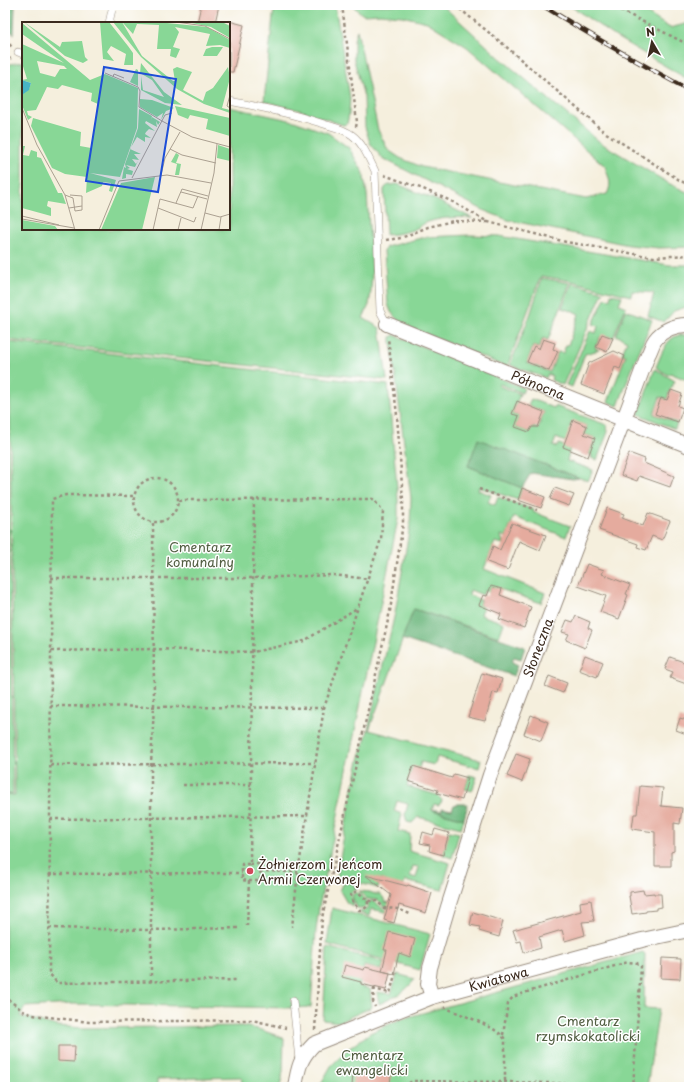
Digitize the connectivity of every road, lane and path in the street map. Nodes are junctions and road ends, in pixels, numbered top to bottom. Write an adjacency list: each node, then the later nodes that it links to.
1 (113, 5): 5 (lane)
2 (342, 5): 8 (path)
3 (455, 5): 10 (path)
4 (610, 5): 6 (path)
5 (109, 22)
6 (689, 45)
7 (230, 101): 8 (lane)
8 (354, 136): 9 (lane)
9 (375, 171): 11 (path); 12 (lane)
10 (689, 185)
11 (488, 222): 12 (path); 13 (path)
12 (377, 242): 14 (lane)
13 (689, 256)
14 (387, 324): 16 (street, Północna); 70 (path)
15 (689, 325): 16 (street, Słoneczna)
16 (624, 420): 17 (street, Północna); 65 (street, Słoneczna)
17 (689, 446)
18 (479, 489): 22 (path)
19 (133, 496): 21 (path); 23 (path); 25 (path)
20 (254, 500): 21 (path); 26 (path); 27 (path)
21 (179, 501): 23 (path)
22 (537, 510)
23 (153, 522): 24 (path)
24 (154, 577): 25 (path); 26 (path); 29 (path)
25 (51, 578): 30 (path)
26 (253, 578): 27 (path); 31 (path)
27 (368, 579): 28 (path)
28 (358, 608): 31 (path); 35 (path)
29 (154, 649): 30 (path); 31 (path); 33 (path)
30 (51, 651): 32 (path)
31 (253, 652): 34 (path)
32 (50, 706): 33 (path); 39 (path)
33 (154, 706): 34 (path); 37 (path)
34 (252, 707): 35 (path); 38 (path)
35 (324, 708): 36 (path)
36 (315, 763): 38 (path); 42 (path)
37 (151, 764): 38 (path); 39 (path); 45 (path)
38 (251, 764): 41 (path)
39 (50, 765): 44 (path)
40 (183, 785): 41 (path)
41 (251, 785): 43 (path)
42 (307, 816): 43 (path); 49 (path)
43 (251, 817): 45 (path); 46 (path)
44 (50, 819): 45 (path); 51 (path)
45 (151, 819): 50 (path)
46 (250, 864): 47 (path); 48 (path)
47 (260, 871): 49 (path); 52 (path)
48 (242, 872): 50 (path); 52 (path)
49 (298, 872): 56 (path)
50 (152, 873): 51 (path); 59 (path)
51 (49, 874): 57 (path)
52 (249, 881): 55 (path)
53 (368, 901): 53 (path); 54 (path)
54 (410, 914)
55 (247, 926)
56 (292, 927)
57 (49, 928): 59 (path); 63 (path)
58 (238, 928): 59 (path)
59 (151, 930): 63 (path)
60 (689, 930): 65 (street, Kwiatowa)
61 (396, 971): 67 (path)
62 (238, 980): 63 (path)
63 (150, 982)
64 (5, 994): 68 (path)
65 (432, 997): 67 (street, Kwiatowa); 69 (path)
66 (293, 1001): 68 (lane)
67 (380, 1018): 70 (street, Kwiatowa)
68 (296, 1030): 71 (lane)
69 (503, 1035): 73 (path); 75 (path)
70 (314, 1044): 71 (street)
71 (300, 1062): 76 (street)
72 (449, 1081): 73 (path); 77 (path); 78 (path)
73 (505, 1082): 74 (path); 79 (path)
74 (566, 1083): 75 (path); 80 (path)
75 (633, 1086)
76 (294, 1087)
77 (404, 1087)
78 (449, 1087)
79 (505, 1087)
80 (566, 1087)

